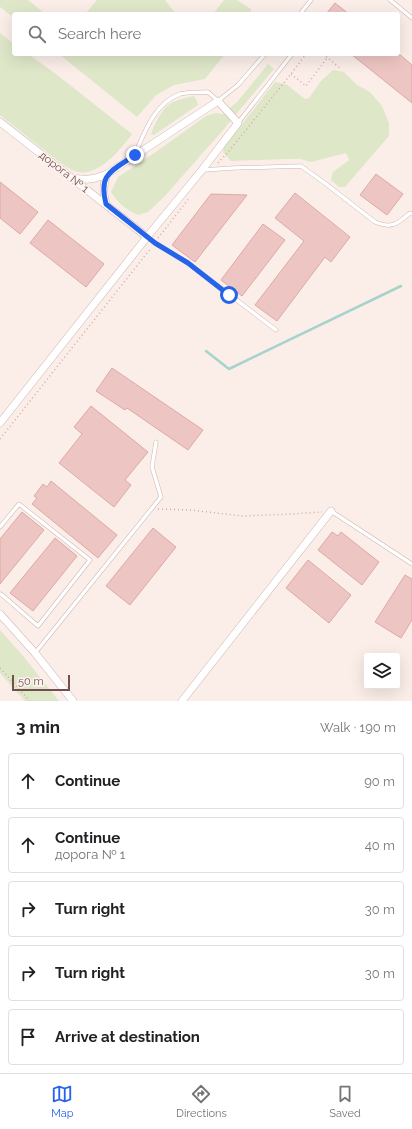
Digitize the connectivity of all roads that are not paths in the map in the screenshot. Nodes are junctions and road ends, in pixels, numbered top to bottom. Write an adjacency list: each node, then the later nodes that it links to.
1 (311, 0): 3 (lane)
2 (390, 0): 4 (lane)
3 (302, 12)
4 (412, 18)
5 (264, 56): 7 (lane)
6 (290, 56): 9 (lane)
7 (218, 101): 9 (street); 10 (street); 10 (lane)
8 (0, 122): 13 (street, дорога № 1)
9 (238, 123): 11 (street)
10 (135, 155): 12 (street)
11 (202, 170): 15 (lane); 16 (street)
12 (107, 174): 13 (street); 14 (street)
13 (71, 178): 14 (street, дорога № 1)
14 (106, 204): 16 (street, дорога № 1)
15 (412, 214)
16 (146, 237): 17 (lane); 18 (street)
17 (276, 330)
18 (0, 423)
19 (156, 442): 25 (lane)
20 (331, 511): 22 (lane); 27 (street)
21 (0, 527): 23 (lane)
22 (412, 564)
23 (1, 594)
24 (0, 614): 25 (street)
25 (35, 653): 26 (street)
26 (73, 701)
27 (182, 701)

